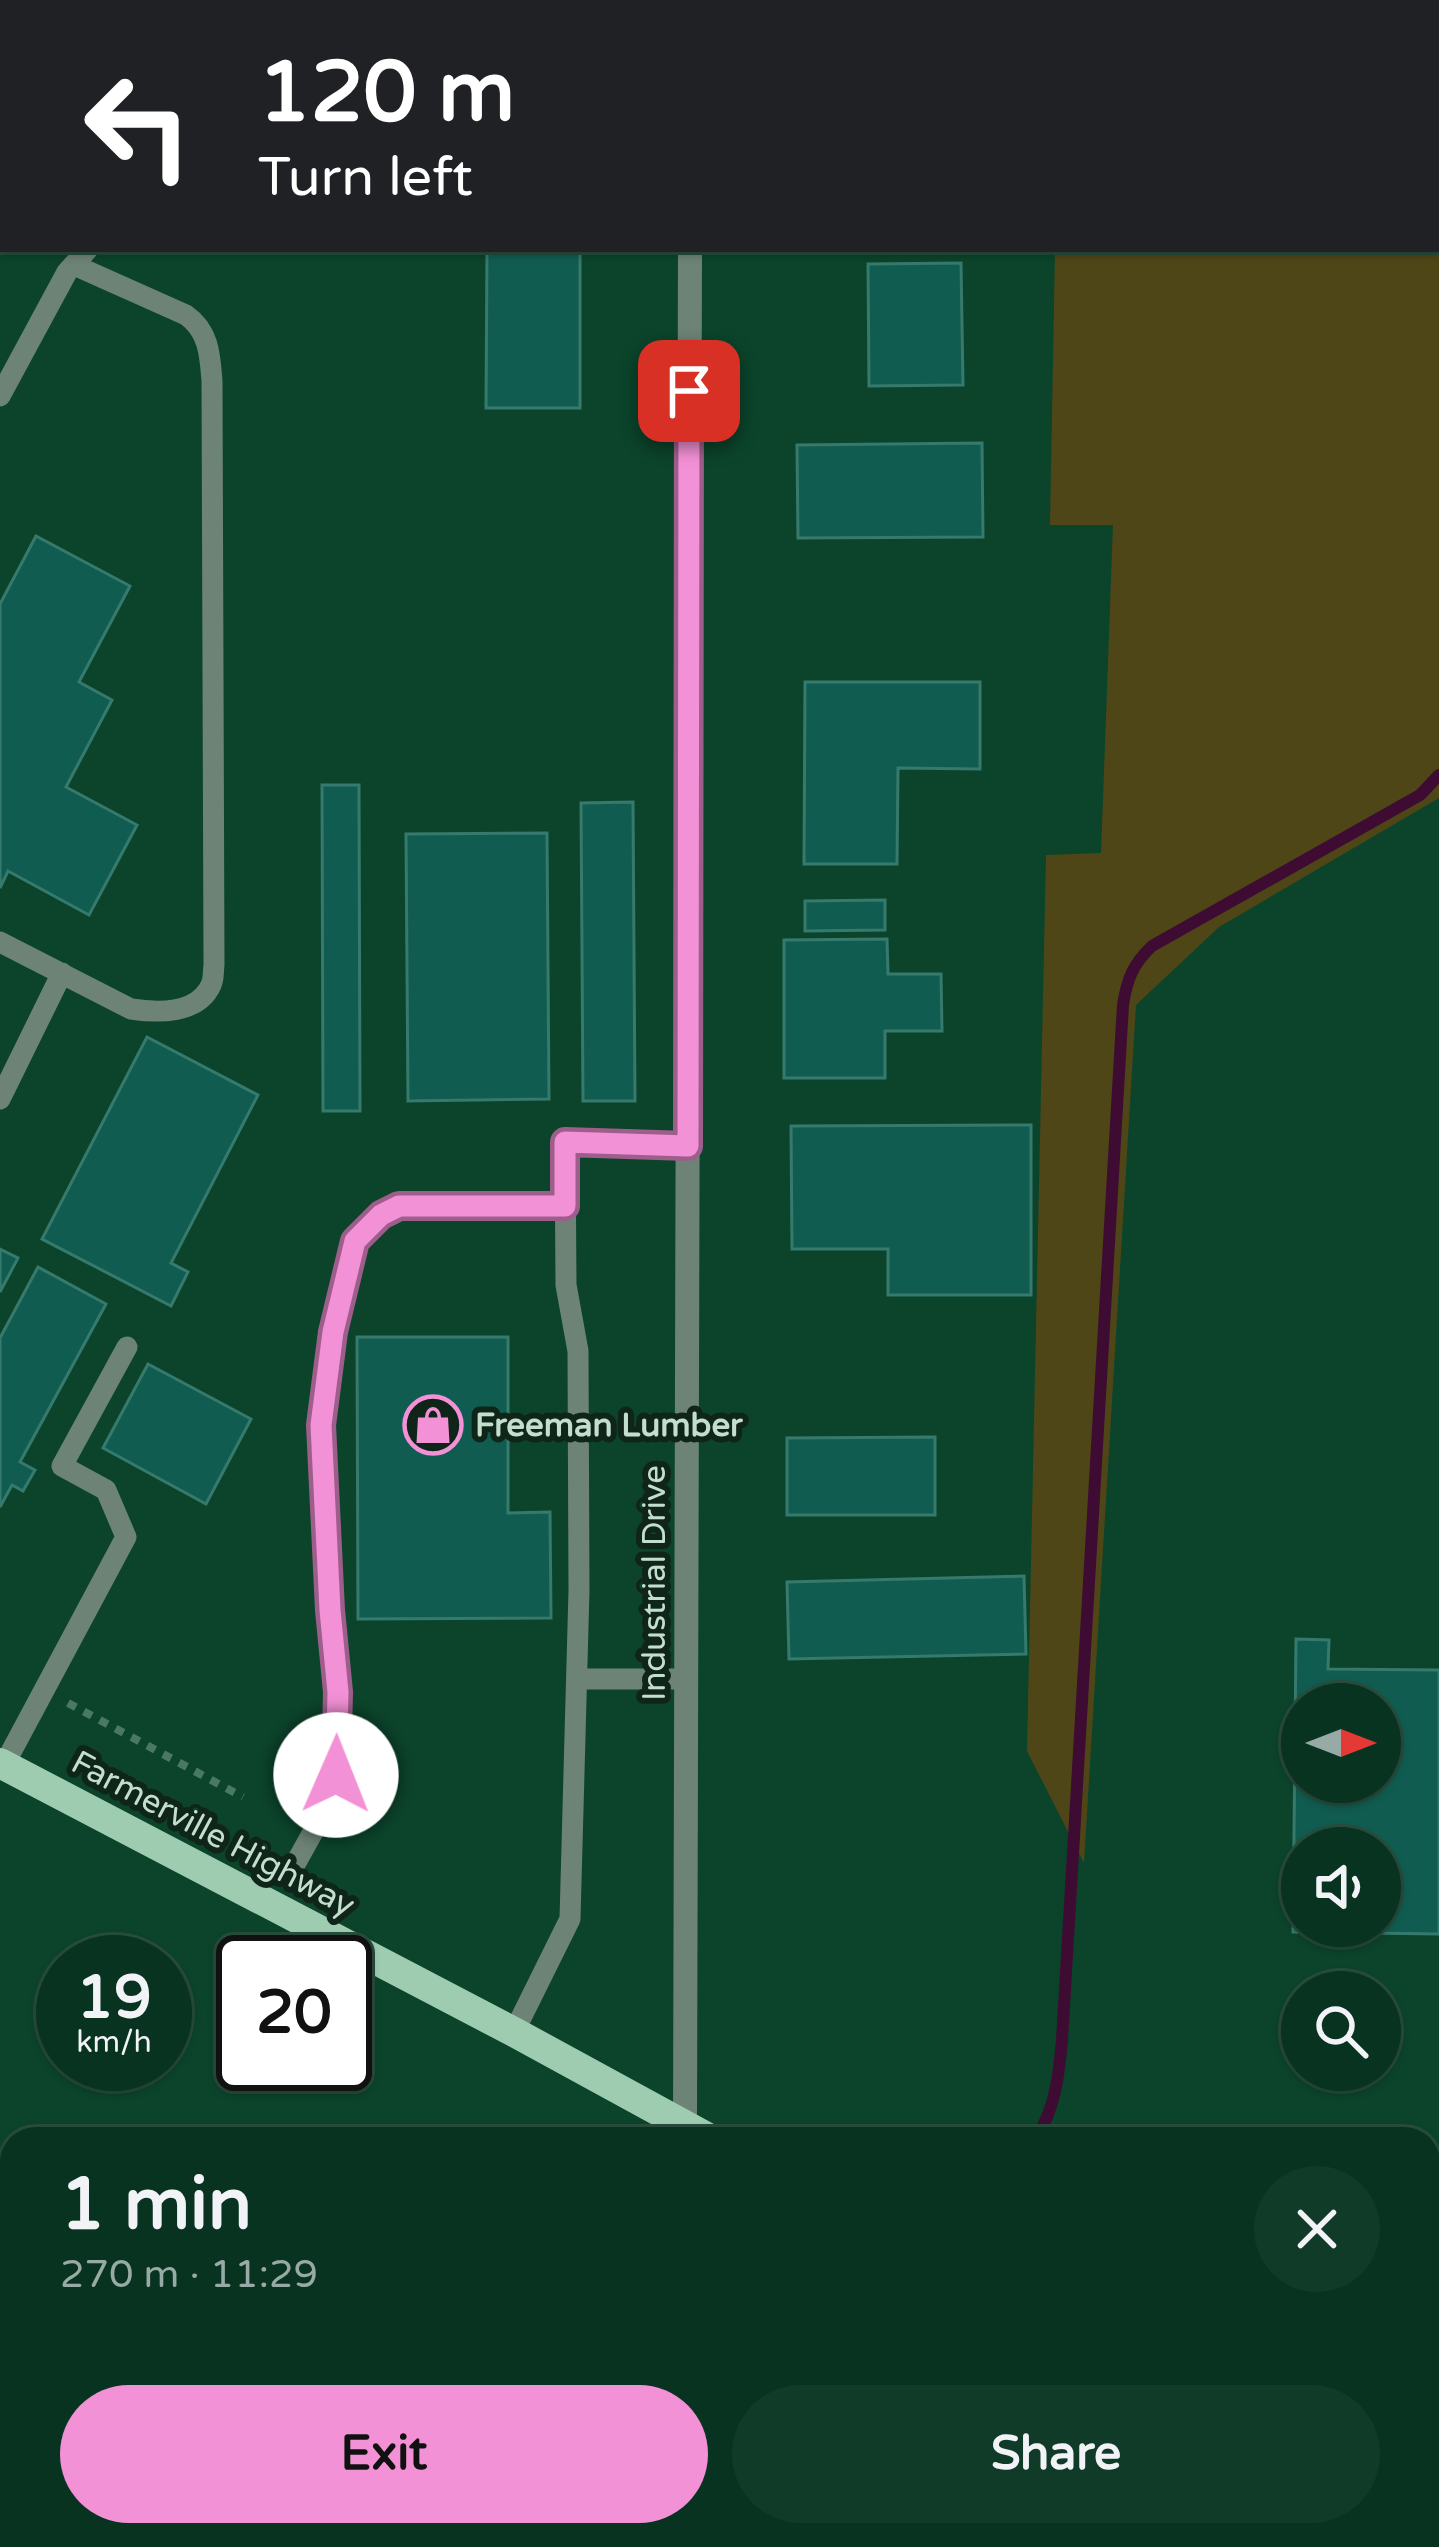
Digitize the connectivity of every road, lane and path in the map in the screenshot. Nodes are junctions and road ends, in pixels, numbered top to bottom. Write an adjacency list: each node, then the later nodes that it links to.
1 (690, 252): 7 (street, Industrial Drive)
2 (81, 257): 3 (lane); 5 (lane)
3 (0, 397)
4 (0, 942): 5 (lane)
5 (62, 973): 6 (lane)
6 (0, 1100)
7 (688, 1146): 8 (lane); 11 (street, Industrial Drive)
8 (565, 1206): 10 (lane); 15 (lane)
9 (127, 1347): 13 (lane)
10 (577, 1679): 11 (lane); 16 (lane)
11 (687, 1679): 18 (street, Industrial Drive)
12 (67, 1702): 14 (path)
13 (2, 1764): 16 (main road, Farmerville Highway)
14 (244, 1797)
15 (293, 1868)
16 (514, 2032): 17 (main road, Farmerville Highway)
17 (689, 2127)
18 (698, 2127)

